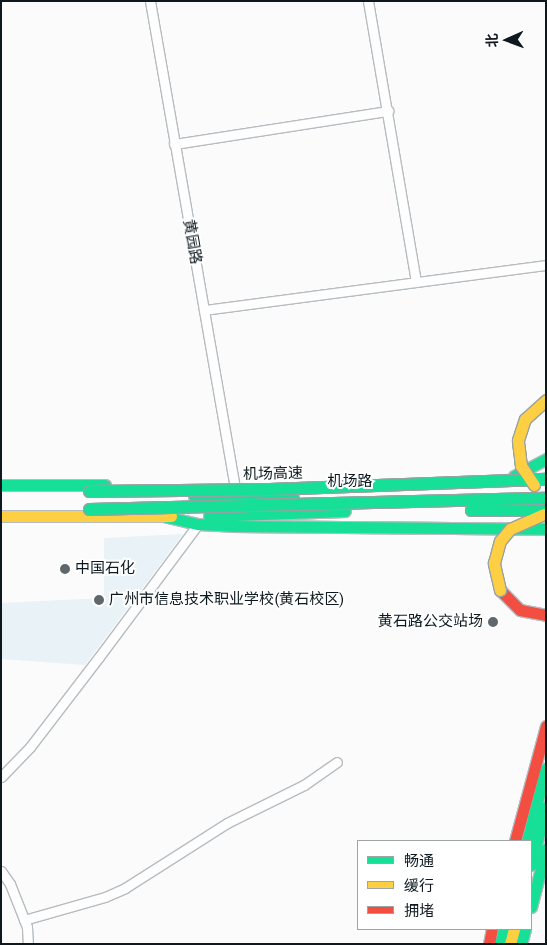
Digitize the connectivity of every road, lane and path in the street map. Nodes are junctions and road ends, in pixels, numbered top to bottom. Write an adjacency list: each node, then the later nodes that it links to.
1 (150, 1): 4 (street, 黄园路)
2 (368, 1): 3 (street)
3 (388, 111): 4 (street); 6 (street)
4 (174, 144): 7 (street, 黄园路)
5 (546, 265): 6 (street)
6 (416, 282): 7 (street)
7 (204, 310): 12 (street, 黄园路)
8 (546, 400): 16 (main road, bridge)
9 (546, 459): 11 (main road)
10 (546, 480): 11 (main road, 机场路); 15 (main road, 机场高速, bridge)
11 (504, 481): 12 (main road, 机场路); 23 (main road)
12 (234, 484): 14 (main road, 机场路)
13 (1, 485): 14 (main road, 机场路)
14 (156, 485): 17 (main road, 机场路, bridge)
15 (1, 491)
16 (546, 491)
17 (546, 497): 18 (main road, bridge)
18 (1, 509)
19 (546, 512): 21 (main road, 机场路, bridge); 25 (main road, bridge)
20 (1, 516): 21 (main road, 机场路)
21 (163, 516): 22 (main road, 机场路)
22 (198, 524): 23 (main road, 机场路); 29 (street)
23 (504, 528): 24 (main road, 机场路)
24 (546, 529)
25 (546, 615)
26 (546, 726): 31 (main road)
27 (337, 762): 37 (street)
28 (546, 768): 32 (main road)
29 (1, 777)
30 (546, 807): 34 (main road)
31 (516, 840)
32 (527, 840)
33 (546, 849): 36 (main road)
34 (532, 861)
35 (1, 871): 37 (street)
36 (532, 902)
37 (24, 920): 42 (street)
38 (492, 930): 43 (main road)
39 (504, 930): 44 (main road)
40 (514, 930): 45 (main road)
41 (525, 930): 46 (main road)
42 (28, 944)
43 (489, 944)
44 (500, 944)
45 (510, 944)
46 (521, 944)

